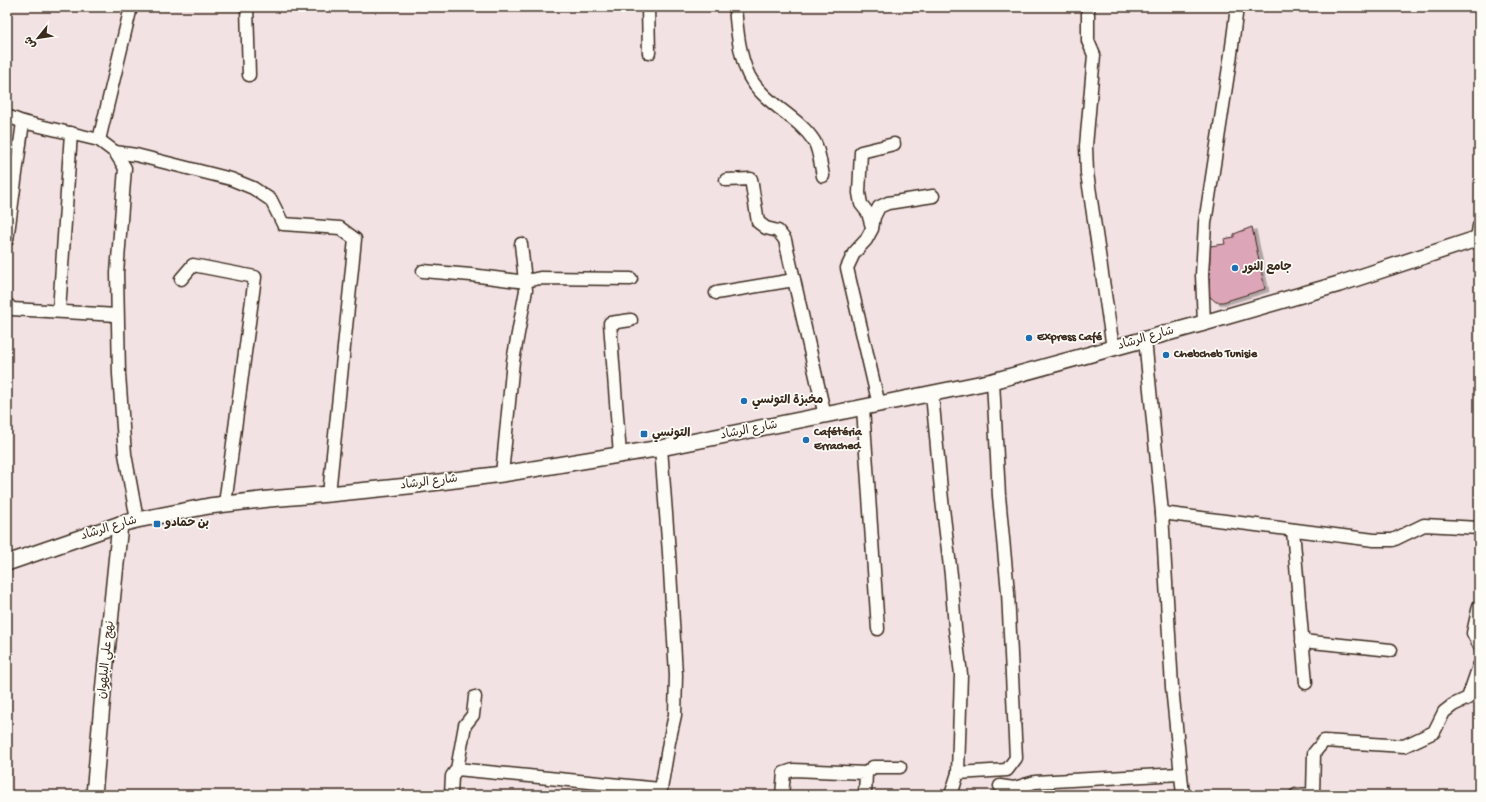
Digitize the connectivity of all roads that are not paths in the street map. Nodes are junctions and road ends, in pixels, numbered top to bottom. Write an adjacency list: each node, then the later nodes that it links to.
1 (131, 7): 12 (street)
2 (247, 7): 8 (street)
3 (648, 7): 7 (street)
4 (735, 7): 15 (street)
5 (1088, 7): 34 (street)
6 (1237, 7): 32 (street)
7 (649, 53)
8 (249, 75)
9 (7, 116): 10 (street)
10 (23, 122): 11 (street); 20 (street)
11 (71, 133): 12 (street); 29 (street)
12 (99, 140): 14 (street)
13 (894, 144): 18 (street)
14 (115, 152): 30 (street); 43 (street)
15 (823, 176)
16 (726, 180): 25 (street)
17 (933, 196): 18 (street)
18 (872, 229): 37 (street)
19 (1478, 234): 32 (street, شارع الرشاد)
20 (7, 240)
21 (520, 244): 26 (street)
22 (423, 271): 26 (street)
23 (181, 279): 44 (street)
24 (631, 279): 26 (street)
25 (794, 280): 27 (street); 39 (street)
26 (526, 281): 42 (street)
27 (716, 293)
28 (7, 304): 29 (street)
29 (59, 311): 30 (street)
30 (118, 315): 46 (street)
31 (631, 320): 41 (street)
32 (1204, 324): 33 (street, شارع الرشاد)
33 (1145, 339): 34 (street, شارع الرشاد); 45 (street)
34 (1114, 348): 35 (street, شارع الرشاد)
35 (993, 381): 36 (street, شارع الرشاد); 62 (street)
36 (932, 394): 37 (street, شارع الرشاد); 62 (street)
37 (879, 405): 38 (street, شارع الرشاد)
38 (862, 408): 39 (street, شارع الرشاد); 52 (street)
39 (825, 416): 40 (street, شارع الرشاد)
40 (661, 448): 41 (street, شارع الرشاد); 66 (street)
41 (620, 455): 42 (street, شارع الرشاد)
42 (502, 474): 43 (street, شارع الرشاد)
43 (329, 494): 44 (street, شارع الرشاد)
44 (225, 504): 46 (street, شارع الرشاد)
45 (1162, 513): 49 (street); 63 (street)
46 (137, 520): 47 (street, شارع الرشاد)
47 (120, 524): 50 (street, شارع الرشاد); 67 (street, نهج علي البلهوان)
48 (1479, 528): 49 (street)
49 (1293, 530): 53 (street)
50 (7, 564)
51 (1479, 606): 54 (street)
52 (878, 629)
53 (1302, 641): 55 (street); 57 (street)
54 (1479, 645)
55 (1391, 650)
56 (1479, 666): 73 (street)
57 (1306, 683)
58 (475, 697): 60 (street)
59 (900, 766): 61 (street)
60 (457, 768): 66 (street); 68 (street)
61 (866, 773): 69 (street); 70 (street)
62 (958, 773): 71 (street)
63 (1180, 774): 65 (street); 72 (street)
64 (1000, 786): 65 (street)
65 (1023, 790)
66 (660, 792)
67 (94, 795)
68 (451, 795)
69 (782, 795)
70 (865, 795)
71 (951, 795)
72 (1183, 795)
73 (1296, 795)

